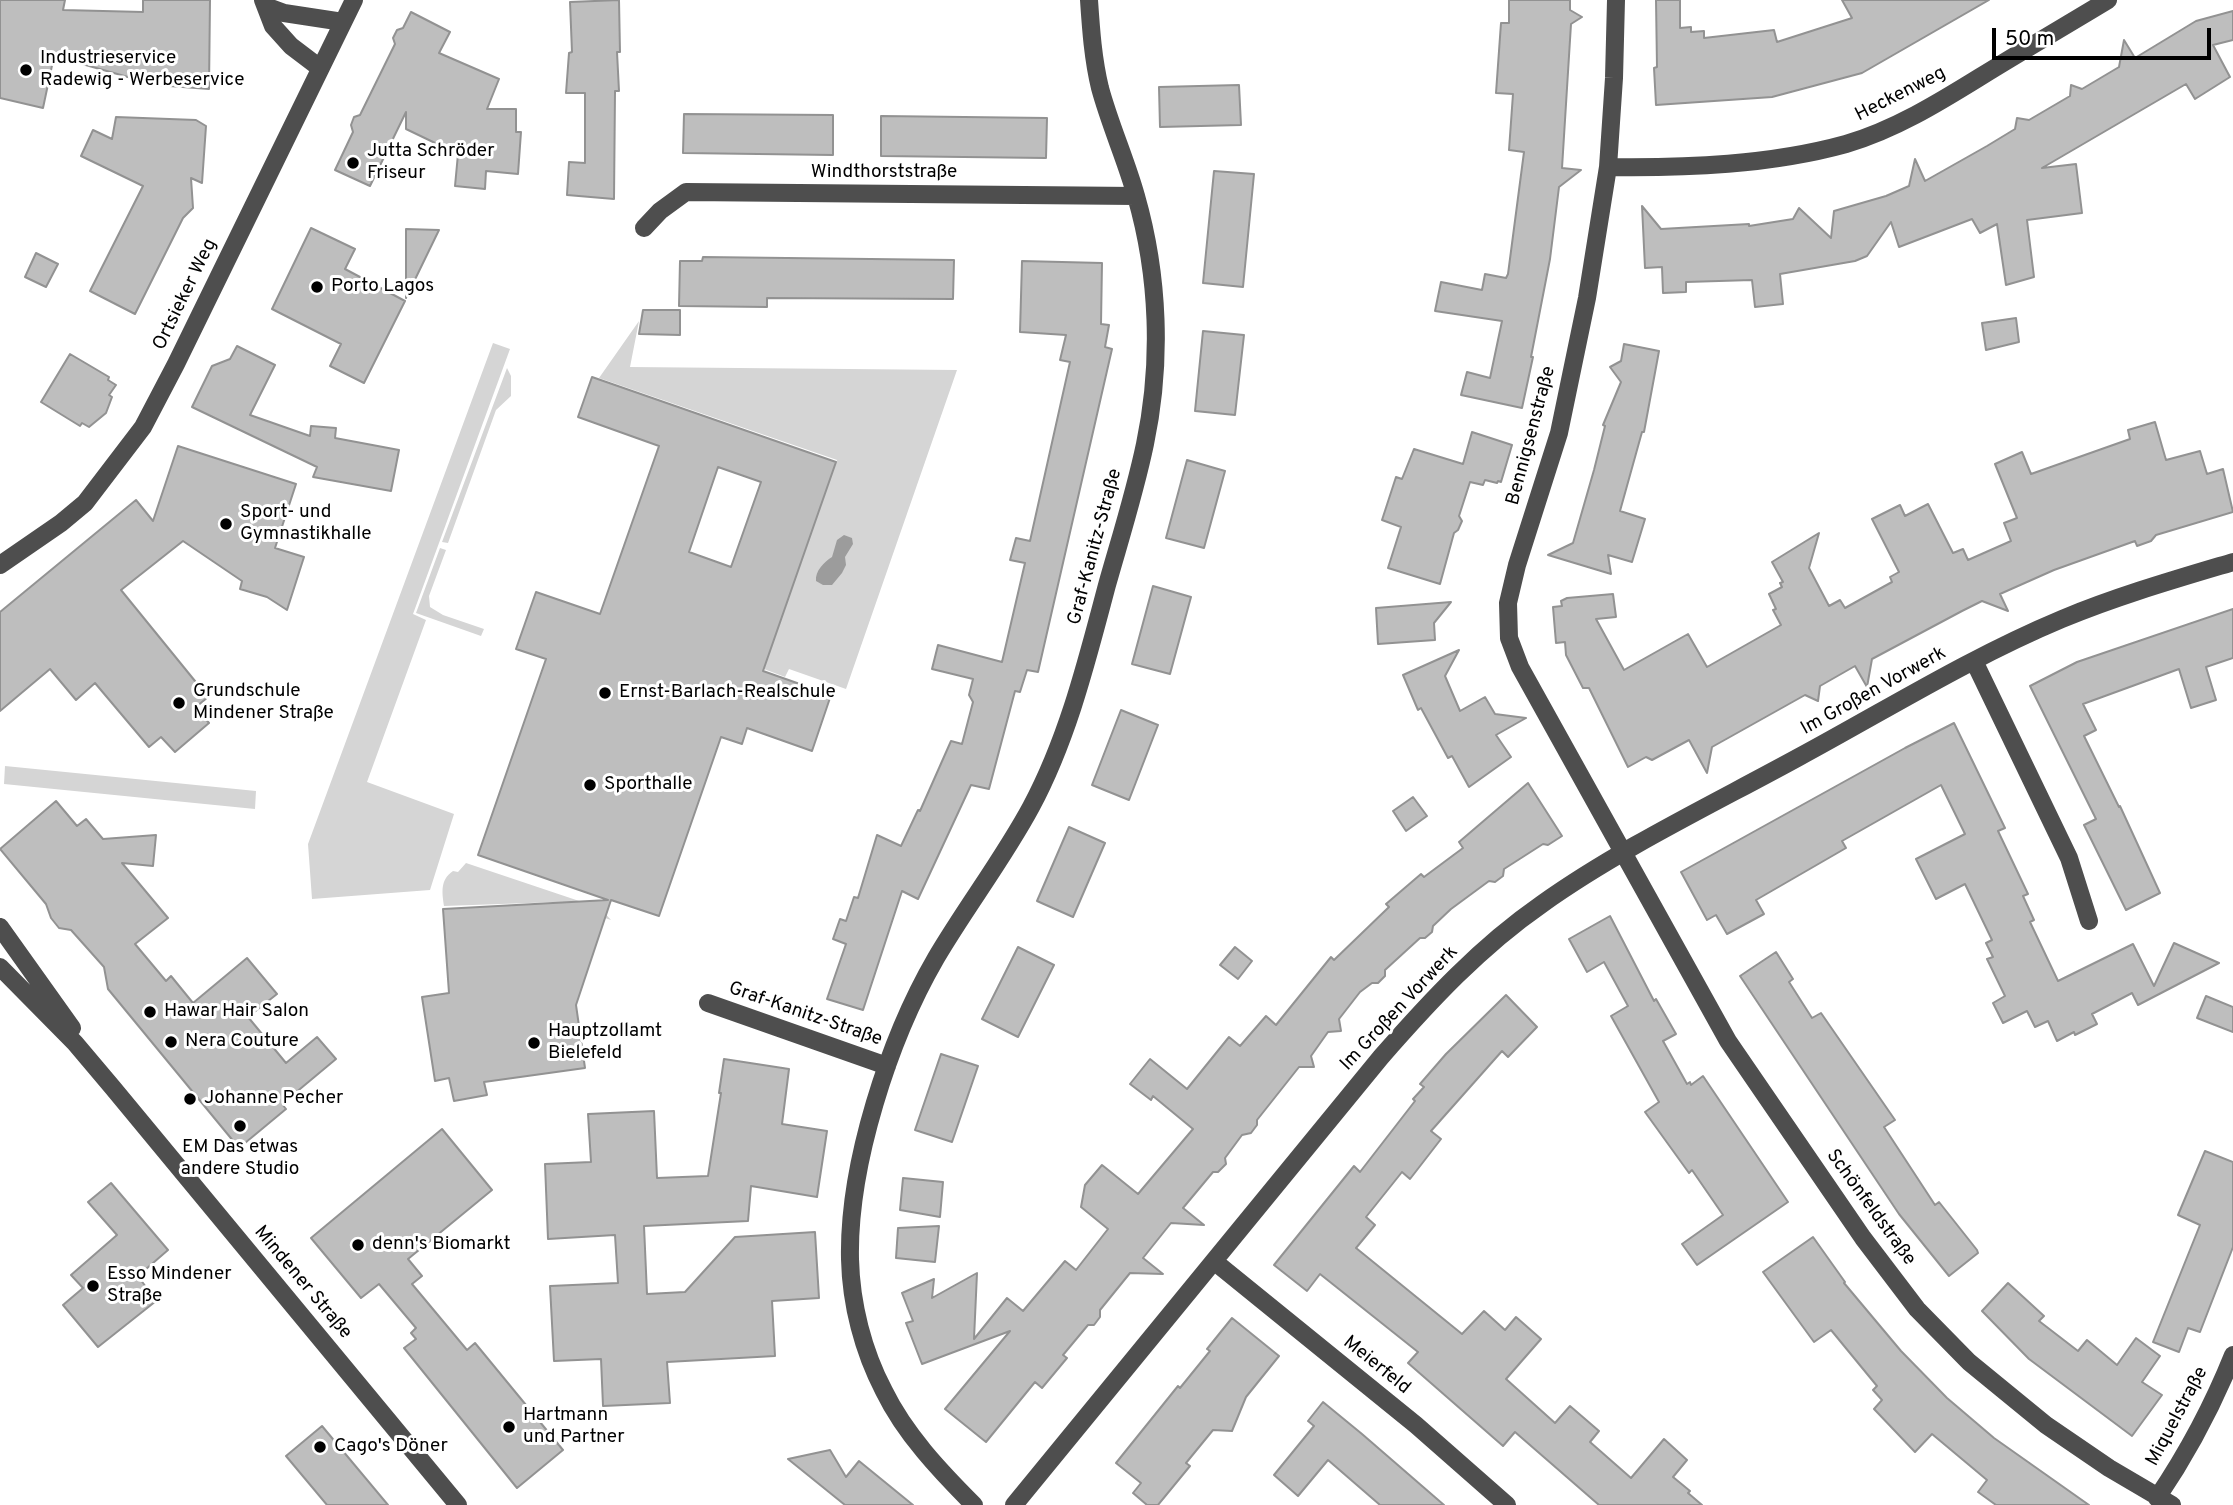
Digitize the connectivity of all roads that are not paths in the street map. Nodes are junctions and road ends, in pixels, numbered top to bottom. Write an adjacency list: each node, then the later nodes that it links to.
1 (354, 0): 6 (street, Ortsieker Weg)
2 (1089, 0): 9 (street, Graf-Kanitz-Straße)
3 (1616, 0): 8 (street, Bennigsenstraße)
4 (2108, 0): 8 (street, Heckenweg)
5 (266, 4): 6 (street); 7 (street)
6 (343, 22): 7 (street, Ortsieker Weg)
7 (320, 68): 12 (street, Ortsieker Weg)
8 (1608, 167): 14 (street, Bennigsenstraße)
9 (1136, 196): 10 (street, Windthorststraße); 19 (street, Graf-Kanitz-Straße)
10 (644, 228)
11 (2233, 562): 13 (street, Im Großen Vorwerk)
12 (0, 565)
13 (1974, 662): 14 (street, Im Großen Vorwerk); 15 (street, Im Großen Vorwerk)
14 (1623, 854): 21 (street, Im Großen Vorwerk); 23 (street, Schönfeldstraße)
15 (2089, 921)
16 (0, 927): 20 (street, Mindener Straße)
17 (0, 967): 20 (street, Mindener Straße)
18 (708, 1003): 19 (street, Graf-Kanitz-Straße)
19 (887, 1066): 25 (street, Graf-Kanitz-Straße)
20 (113, 1088): 24 (street, Mindener Straße)
21 (1215, 1262): 26 (street, Im Großen Vorwerk); 27 (street, Meierfeld)
22 (2233, 1354): 23 (street, Miquelstraße)
23 (2165, 1501)
24 (458, 1505)
25 (974, 1505)
26 (1014, 1505)
27 (1507, 1505)

